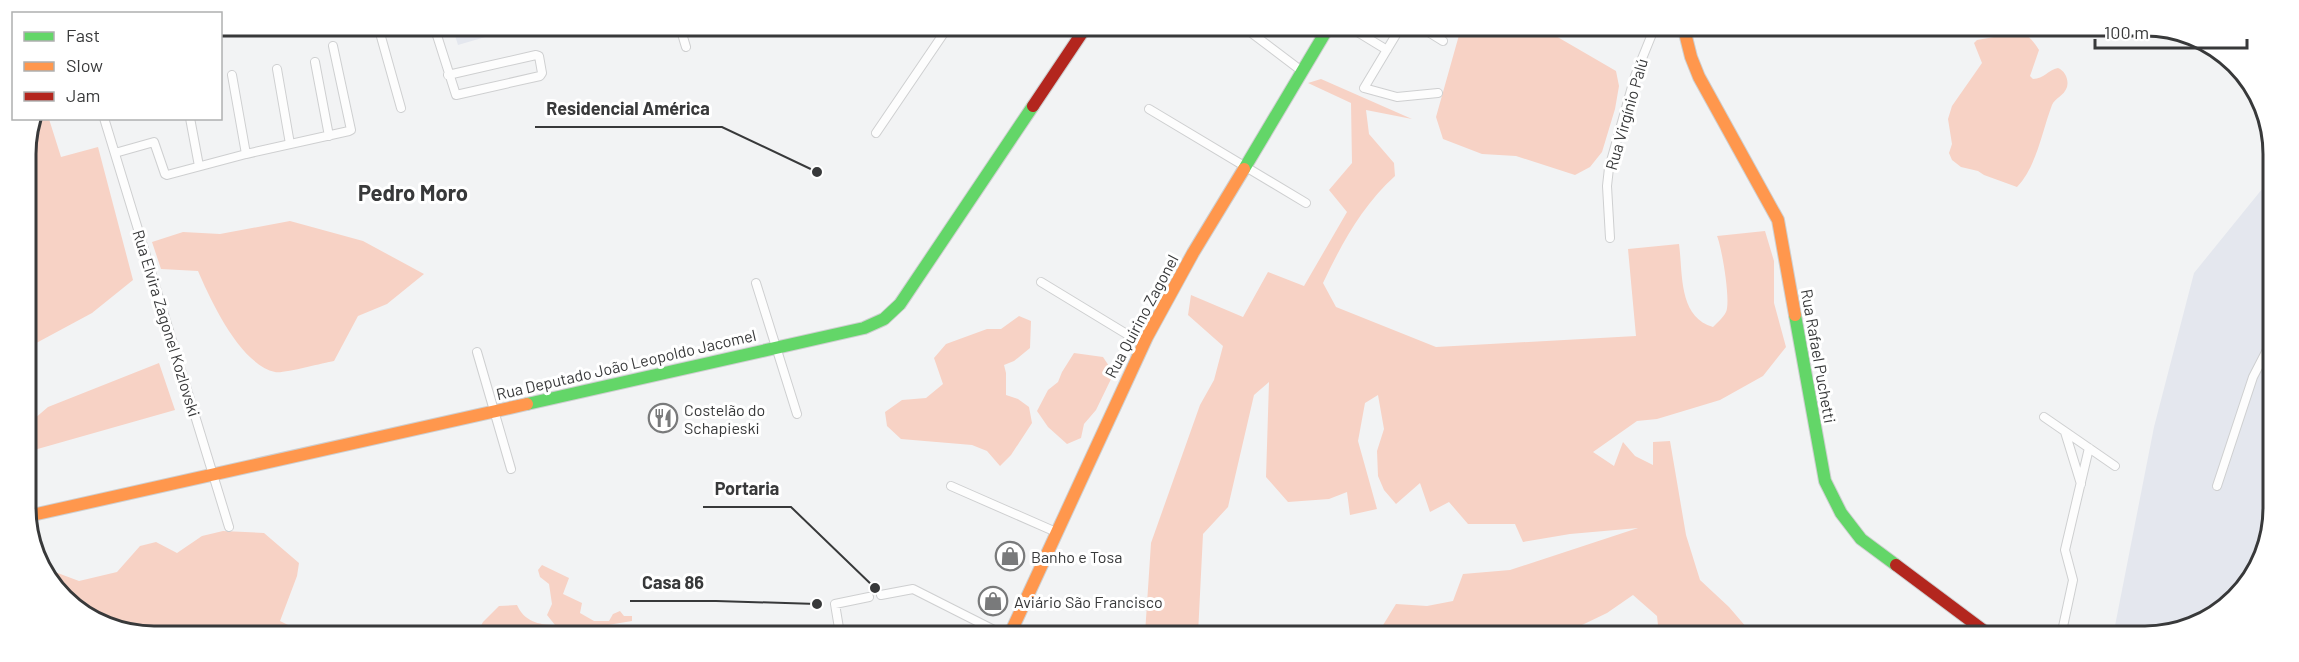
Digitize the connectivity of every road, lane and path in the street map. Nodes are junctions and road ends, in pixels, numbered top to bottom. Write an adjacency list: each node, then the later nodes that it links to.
1 (381, 36): 23 (street)
2 (437, 36): 21 (street)
3 (683, 36): 15 (street)
4 (942, 36): 27 (street)
5 (1080, 36): 39 (street, Rua Deputado João Leopoldo Jacomel)
6 (1256, 36): 19 (street)
7 (1323, 36): 19 (street, Rua Quirino Zagonel)
8 (1364, 36): 16 (street)
9 (1395, 36): 16 (street)
10 (1435, 36): 13 (street)
11 (1650, 36): 35 (street, Rua Virgínio Palú)
12 (1685, 36): 61 (street, Rua Rafael Puchetti)
13 (1443, 41)
14 (333, 46): 28 (street)
15 (686, 47)
16 (1387, 50): 22 (street)
17 (315, 62): 28 (street)
18 (277, 69): 29 (street)
19 (1303, 72): 33 (street, Rua Quirino Zagonel)
20 (232, 75): 31 (street)
21 (448, 75): 21 (street)
22 (1438, 93)
23 (401, 108)
24 (1149, 109): 33 (street)
25 (105, 120): 30 (street, Rua Elvira Zagonel Kozlovski)
26 (190, 120): 32 (street)
27 (876, 133)
28 (329, 136): 29 (street)
29 (290, 144): 31 (street)
30 (115, 153): 32 (street); 49 (street, Rua Elvira Zagonel Kozlovski)
31 (246, 154): 32 (street)
32 (199, 166)
33 (1246, 167): 34 (street); 38 (street, Rua Quirino Zagonel)
34 (1306, 203)
35 (1610, 238)
36 (1041, 282): 38 (street)
37 (756, 284): 39 (street)
38 (1143, 344): 55 (street, Rua Quirino Zagonel)
39 (776, 348): 42 (street, Rua Deputado João Leopoldo Jacomel); 43 (street)
40 (477, 352): 42 (street)
41 (2263, 358): 52 (street)
42 (494, 411): 48 (street); 49 (street, Rua Deputado João Leopoldo Jacomel)
43 (797, 414)
44 (2044, 417): 45 (street)
45 (2065, 432): 46 (street); 50 (street)
46 (2089, 448): 47 (street); 50 (street)
47 (2115, 466)
48 (511, 469)
49 (213, 474): 53 (street, Rua Deputado João Leopoldo Jacomel); 54 (street, Rua Elvira Zagonel Kozlovski)
50 (2081, 485): 62 (street)
51 (951, 486): 55 (street)
52 (2217, 486)
53 (36, 514)
54 (229, 527)
55 (1056, 532): 60 (street, Rua Quirino Zagonel)
56 (881, 595): 59 (street)
57 (869, 597): 58 (street)
58 (839, 626)
59 (986, 626)
60 (1014, 626)
61 (1978, 626)
62 (2063, 626)

